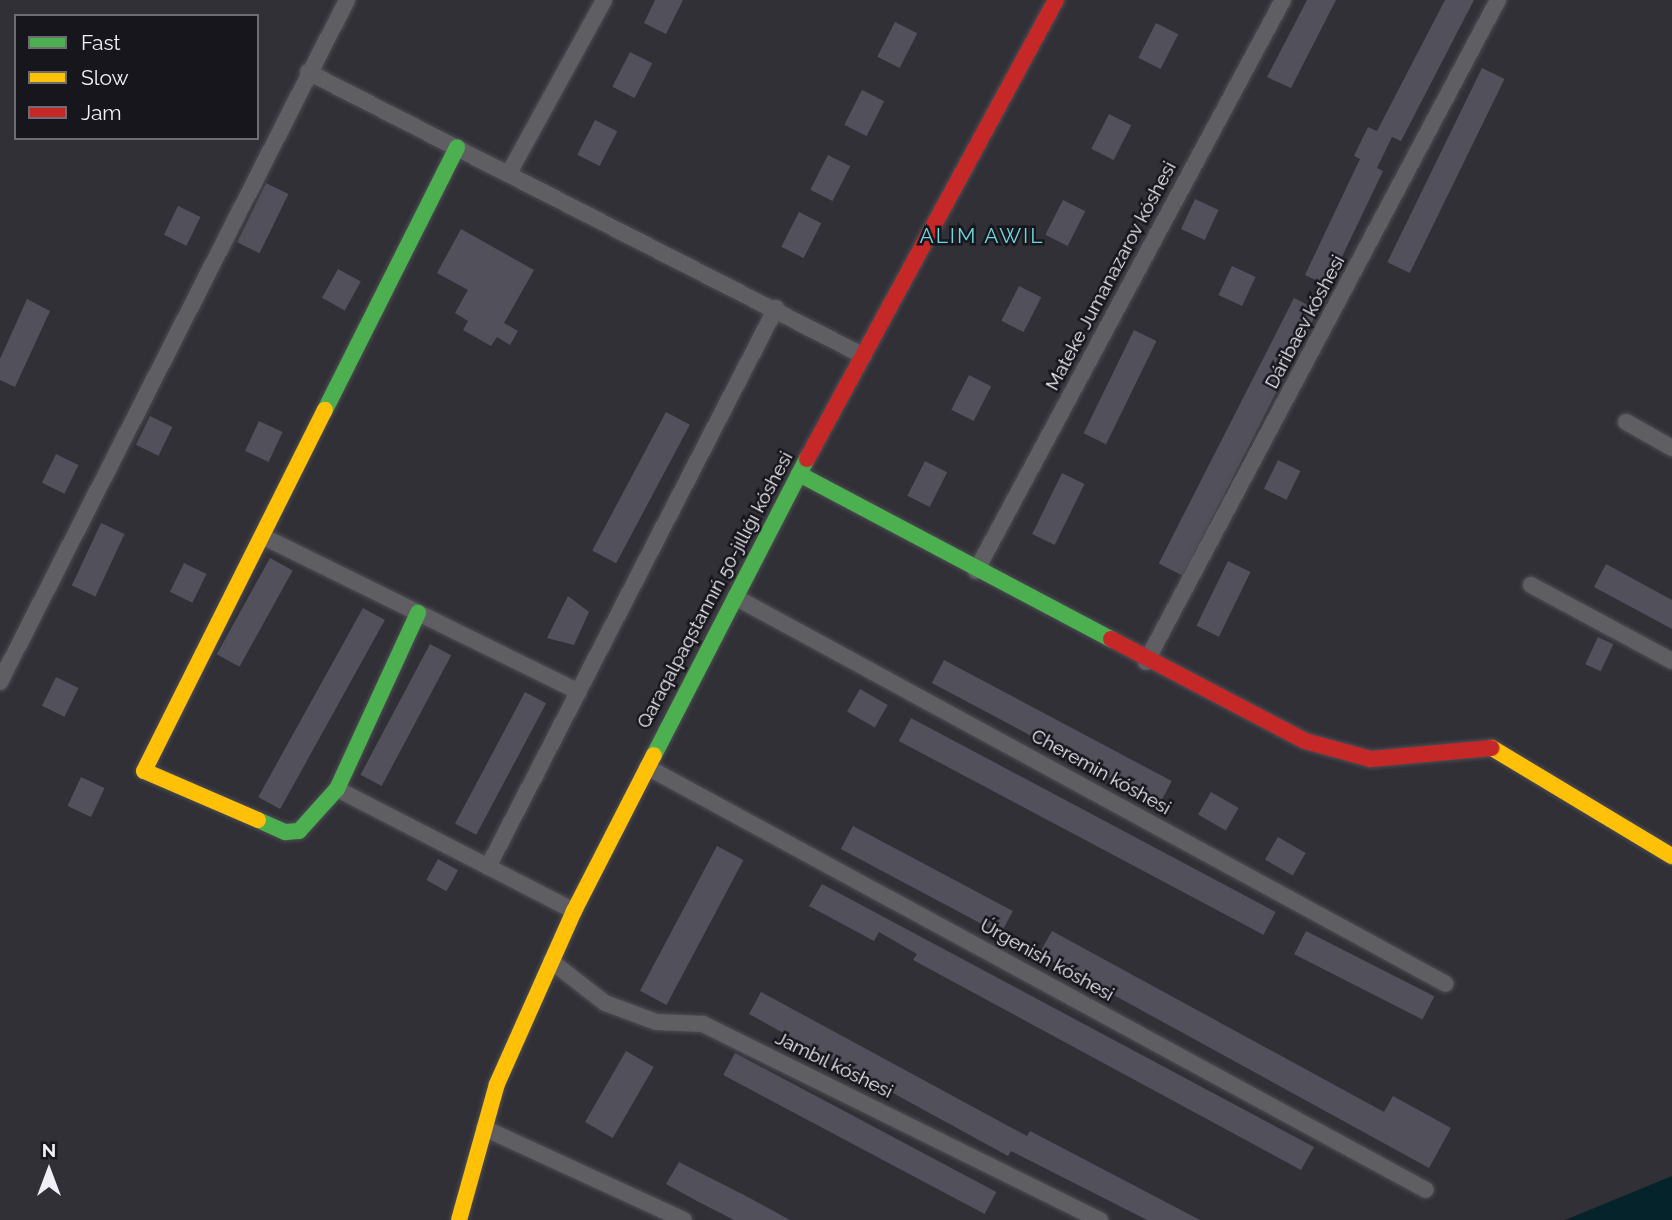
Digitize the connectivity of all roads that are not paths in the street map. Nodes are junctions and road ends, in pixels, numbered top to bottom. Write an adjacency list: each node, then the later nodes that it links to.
1 (346, 0): 6 (street)
2 (604, 0): 8 (street)
3 (1056, 0): 10 (street, Qaraqalpaqstannıń 50-jıllıǵı kóshesi)
4 (1283, 0): 15 (street, Mateke Jumanazarov kóshesi)
5 (1498, 0): 20 (street, Dáribaev kóshesi)
6 (308, 72): 7 (street); 21 (street)
7 (457, 147): 8 (street); 14 (street)
8 (509, 173): 9 (street)
9 (776, 308): 10 (street); 22 (street)
10 (864, 356): 13 (street, Qaraqalpaqstannıń 50-jıllıǵı kóshesi)
11 (1626, 422): 12 (street)
12 (1672, 448)
13 (799, 474): 15 (street); 17 (street, Qaraqalpaqstannıń 50-jıllıǵı kóshesi)
14 (262, 536): 18 (street); 24 (street)
15 (975, 571): 20 (street)
16 (1531, 585): 19 (street)
17 (735, 597): 23 (street, Qaraqalpaqstannıń 50-jıllıǵı kóshesi); 29 (street, Cheremin kóshesi)
18 (418, 613): 22 (street); 24 (street)
19 (1672, 661)
20 (1146, 662): 25 (street)
21 (0, 682)
22 (579, 692): 26 (street)
23 (647, 767): 27 (street, Qaraqalpaqstannıń 50-jıllıǵı kóshesi); 31 (street, Úrgenish kóshesi)
24 (337, 789): 26 (street)
25 (1672, 856)
26 (488, 867): 27 (street)
27 (574, 911): 28 (street, Qaraqalpaqstannıń 50-jıllıǵı kóshesi)
28 (551, 961): 30 (street, Qaraqalpaqstannıń 50-jıllıǵı kóshesi); 34 (street, Jambıl kóshesi)
29 (1446, 984)
30 (484, 1128): 32 (street, Qaraqalpaqstannıń 50-jıllıǵı kóshesi); 33 (street)
31 (1426, 1190)
32 (458, 1220)
33 (684, 1220)
34 (1100, 1220)

